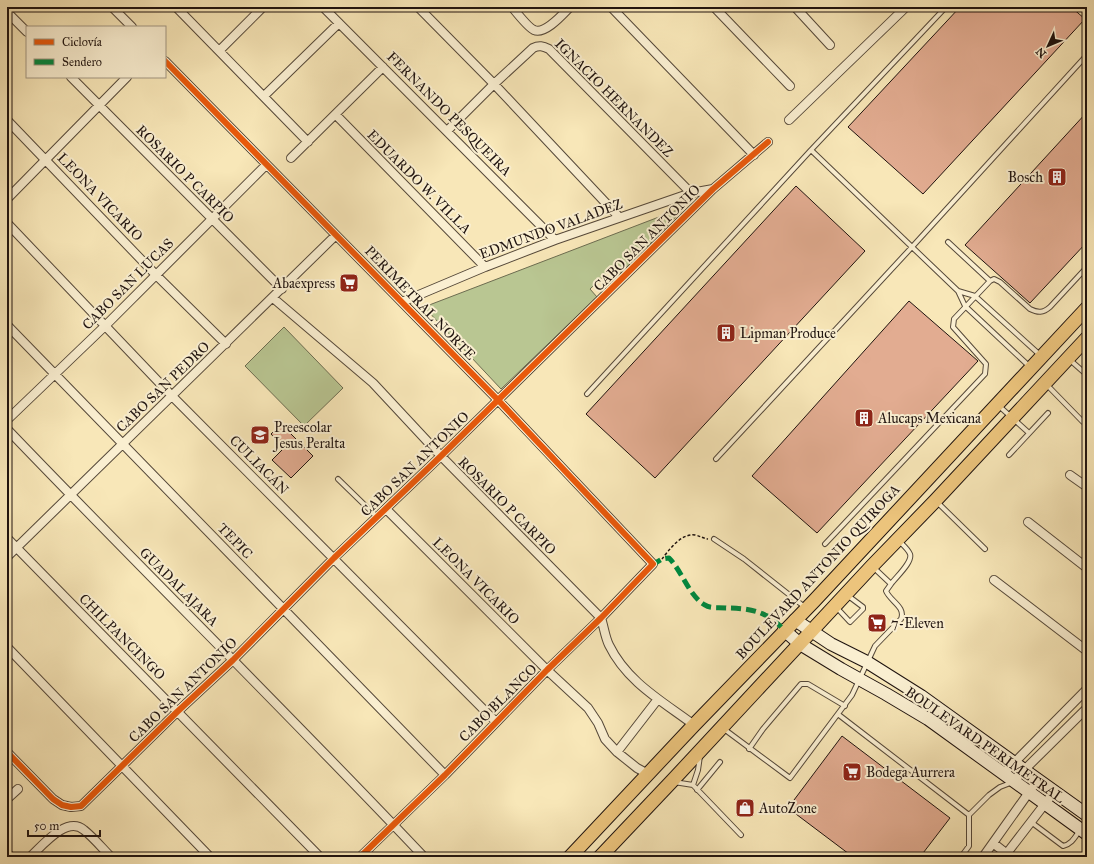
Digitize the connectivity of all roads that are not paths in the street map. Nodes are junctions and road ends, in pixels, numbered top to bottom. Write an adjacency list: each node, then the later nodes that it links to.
1 (112, 7): 15 (street)
2 (125, 7): 15 (street)
3 (176, 7): 20 (street)
4 (263, 7): 20 (street)
5 (323, 7): 16 (street, FERNANDO PESQUEIRA)
6 (418, 7): 26 (street)
7 (512, 7): 8 (street)
8 (570, 7)
9 (612, 7): 37 (street)
10 (714, 7): 27 (street)
11 (795, 7): 19 (street)
12 (906, 7): 32 (street)
13 (946, 7): 36 (lane)
14 (7, 12): 18 (street)
15 (120, 14): 17 (street)
16 (339, 23): 23 (street, FERNANDO PESQUEIRA); 28 (street)
17 (131, 26)
18 (26, 31)
19 (830, 44)
20 (219, 51): 28 (street)
21 (1086, 56): 50 (lane)
22 (166, 62): 40 (street, PERIMETRAL NORTE)
23 (384, 67): 30 (street); 33 (street, FERNANDO PESQUEIRA)
24 (72, 78): 29 (street, ROSARIO P CARPIO)
25 (126, 78): 29 (street)
26 (494, 84): 33 (street, IGNACIO HERNANDEZ); 42 (street, IGNACIO HERNANDEZ); 44 (street)
27 (790, 86)
28 (264, 96): 34 (street)
29 (99, 106): 39 (street); 45 (street, ROSARIO P CARPIO)
30 (336, 115): 34 (street); 51 (street, EDUARDO W. VILLA)
31 (7, 120): 39 (street, LEONA VICARIO)
32 (789, 120)
33 (447, 131): 48 (street, FERNANDO PESQUEIRA)
34 (308, 142): 38 (street)
35 (768, 142): 37 (street, CABO SAN ANTONIO)
36 (811, 150): 50 (lane); 72 (lane)
37 (754, 155): 41 (street, CABO SAN ANTONIO)
38 (291, 158)
39 (47, 160): 43 (street); 53 (street, LEONA VICARIO)
40 (266, 165): 45 (street, CABO SAN LUCAS); 47 (street, PERIMETRAL NORTE)
41 (713, 189): 42 (street, EDMUNDO VALADEZ); 74 (street, CABO SAN ANTONIO)
42 (691, 193): 44 (street, EDMUNDO VALADEZ)
43 (7, 199)
44 (620, 217): 48 (street, EDMUNDO VALADEZ)
45 (211, 219): 53 (street, CABO SAN LUCAS); 55 (street, ROSARIO P CARPIO)
46 (7, 223): 63 (street, CULIACÁN)
47 (336, 235): 55 (street, CABO SAN PEDRO); 59 (street, PERIMETRAL NORTE)
48 (555, 240): 51 (street, EDMUNDO VALADEZ)
49 (948, 242): 54 (lane)
50 (912, 247): 56 (lane); 85 (lane)
51 (485, 267): 59 (street, EDMUNDO VALADEZ)
52 (1087, 267): 54 (lane)
53 (156, 275): 63 (street, CABO SAN LUCAS); 65 (street, LEONA VICARIO)
54 (990, 281): 57 (lane)
55 (282, 289): 58 (street, CABO SAN PEDRO)
56 (958, 291): 57 (lane); 60 (lane)
57 (975, 296): 60 (lane); 66 (lane)
58 (273, 298): 65 (street, CABO SAN PEDRO); 84 (street, ROSARIO P CARPIO)
59 (402, 302): 74 (street, PERIMETRAL NORTE)
60 (965, 306): 68 (lane); 97 (lane)
61 (1087, 308): 66 (main road, BOULEVARD ANTONIO QUIROGA)
62 (7, 325): 69 (street, TEPIC)
63 (104, 326): 69 (street, CABO SAN LUCAS); 73 (street, CULIACÁN)
64 (1087, 338): 67 (main road)
65 (226, 344): 73 (street, CABO SAN PEDRO)
66 (1041, 356): 68 (main road, BOULEVARD ANTONIO QUIROGA)
67 (1068, 359): 70 (lane); 71 (main road)
68 (1031, 367): 75 (main road, BOULEVARD ANTONIO QUIROGA)
69 (55, 374): 78 (street, CABO SAN LUCAS); 82 (street, TEPIC)
70 (1087, 375)
71 (1045, 384): 77 (main road); 79 (lane)
72 (587, 394)
73 (173, 397): 82 (street, CABO SAN PEDRO); 101 (street, CULIACÁN)
74 (498, 400): 84 (street, CABO SAN ANTONIO); 102 (street, PERIMETRAL NORTE)
75 (997, 404): 77 (lane); 110 (main road, BOULEVARD ANTONIO QUIROGA)
76 (1048, 413): 81 (lane)
77 (1013, 417): 81 (lane); 90 (main road)
78 (7, 420)
79 (1083, 422)
80 (7, 429): 89 (street, GUADALAJARA)
81 (1029, 433): 83 (lane)
82 (123, 443): 89 (street, CABO SAN PEDRO); 109 (street, TEPIC)
83 (1009, 455)
84 (441, 456): 91 (street, CABO SAN ANTONIO); 111 (street, ROSARIO P CARPIO)
85 (716, 459)
86 (1070, 475): 88 (street)
87 (338, 479): 92 (lane)
88 (1087, 487)
89 (71, 496): 98 (street, CABO SAN PEDRO); 118 (street, GUADALAJARA)
90 (935, 501): 96 (main road); 99 (lane)
91 (386, 509): 92 (street, CABO SAN ANTONIO); 120 (street, LEONA VICARIO)
92 (377, 517): 101 (street, CABO SAN ANTONIO)
93 (1028, 522): 104 (street)
94 (7, 538): 98 (street, CHILPANCINGO)
95 (714, 539): 110 (lane)
96 (898, 540): 103 (main road); 106 (lane)
97 (825, 544)
98 (17, 548): 100 (street, CABO SAN PEDRO); 127 (street, CHILPANCINGO)
99 (985, 550)
100 (7, 557)
101 (334, 558): 109 (street, CABO SAN ANTONIO); 129 (street, CULIACÁN)
102 (652, 565): 111 (street, CABO BLANCO)
103 (872, 566): 106 (lane); 107 (main road)
104 (1087, 568)
105 (994, 580): 117 (street)
106 (891, 584): 119 (lane)
107 (846, 594): 108 (main road); 108 (lane)
108 (835, 606): 114 (main road)
109 (283, 608): 118 (street, CABO SAN ANTONIO); 142 (street, TEPIC)
110 (806, 608): 112 (main road, BOULEVARD ANTONIO QUIROGA)
111 (601, 618): 120 (street, CABO BLANCO); 123 (street)
112 (795, 620): 113 (main road, BOULEVARD ANTONIO QUIROGA); 114 (street, BOULEVARD PERIMETRAL)
113 (784, 630): 115 (street, BOULEVARD PERIMETRAL); 130 (main road, BOULEVARD ANTONIO QUIROGA)
114 (812, 631): 115 (main road); 119 (street, BOULEVARD PERIMETRAL)
115 (800, 644): 121 (street, BOULEVARD PERIMETRAL); 131 (main road)
116 (7, 647): 138 (street)
117 (1087, 651)
118 (233, 660): 127 (street, CABO SAN ANTONIO); 157 (street, GUADALAJARA)
119 (867, 662): 121 (lane); 137 (street, BOULEVARD PERIMETRAL)
120 (547, 670): 129 (street, CABO BLANCO); 135 (street, LEONA VICARIO)
121 (860, 680): 125 (lane); 141 (street, BOULEVARD PERIMETRAL)
122 (1087, 689): 124 (street)
123 (658, 699): 130 (street); 135 (street)
124 (1075, 701): 126 (street); 137 (street)
125 (845, 706): 128 (lane); 132 (lane)
126 (1086, 710): 139 (street)
127 (177, 712): 138 (street, CABO SAN ANTONIO); 167 (street, CHILPANCINGO)
128 (838, 715): 132 (lane); 154 (lane)
129 (496, 722): 142 (street, CABO BLANCO)
130 (694, 724): 140 (main road, BOULEVARD ANTONIO QUIROGA)
131 (722, 728): 132 (lane); 133 (main road)
132 (749, 749)
133 (701, 750): 143 (main road); 146 (lane)
134 (7, 752): 138 (street, CABO SAN ANTONIO)
135 (617, 752): 140 (street, LEONA VICARIO)
136 (720, 762): 149 (lane)
137 (1013, 763): 139 (street, BOULEVARD PERIMETRAL); 141 (street)
138 (123, 766): 166 (street)
139 (1024, 771): 144 (street); 145 (street, BOULEVARD PERIMETRAL)
140 (648, 774): 170 (main road, BOULEVARD ANTONIO QUIROGA)
141 (1003, 774): 144 (street, BOULEVARD PERIMETRAL); 147 (lane)
142 (445, 775): 157 (street, CABO BLANCO)
143 (672, 781): 146 (lane); 171 (main road)
144 (1013, 781): 147 (lane); 151 (street, BOULEVARD PERIMETRAL)
145 (1037, 781): 150 (street, BOULEVARD PERIMETRAL); 151 (street)
146 (693, 785): 149 (lane)
147 (1000, 787): 154 (lane)
148 (18, 789): 152 (street)
149 (697, 790): 159 (lane)
150 (1054, 792): 153 (street); 155 (street, BOULEVARD PERIMETRAL)
151 (1029, 793): 153 (street, BOULEVARD PERIMETRAL); 160 (street)
152 (7, 799)
153 (1045, 804): 156 (street); 158 (street, BOULEVARD PERIMETRAL)
154 (970, 815): 172 (lane)
155 (1087, 815)
156 (1031, 822): 158 (lane); 162 (street)
157 (393, 824): 168 (street, CABO BLANCO); 169 (street, GUADALAJARA)
158 (1084, 832)
159 (741, 835)
160 (993, 843): 162 (street); 173 (street)
161 (7, 853): 163 (street)
162 (1006, 855)
163 (11, 857)
164 (30, 857): 165 (street)
165 (111, 857)
166 (210, 857)
167 (320, 857)
168 (360, 857)
169 (424, 857)
170 (570, 857)
171 (600, 857)
172 (961, 857)
173 (983, 857)

